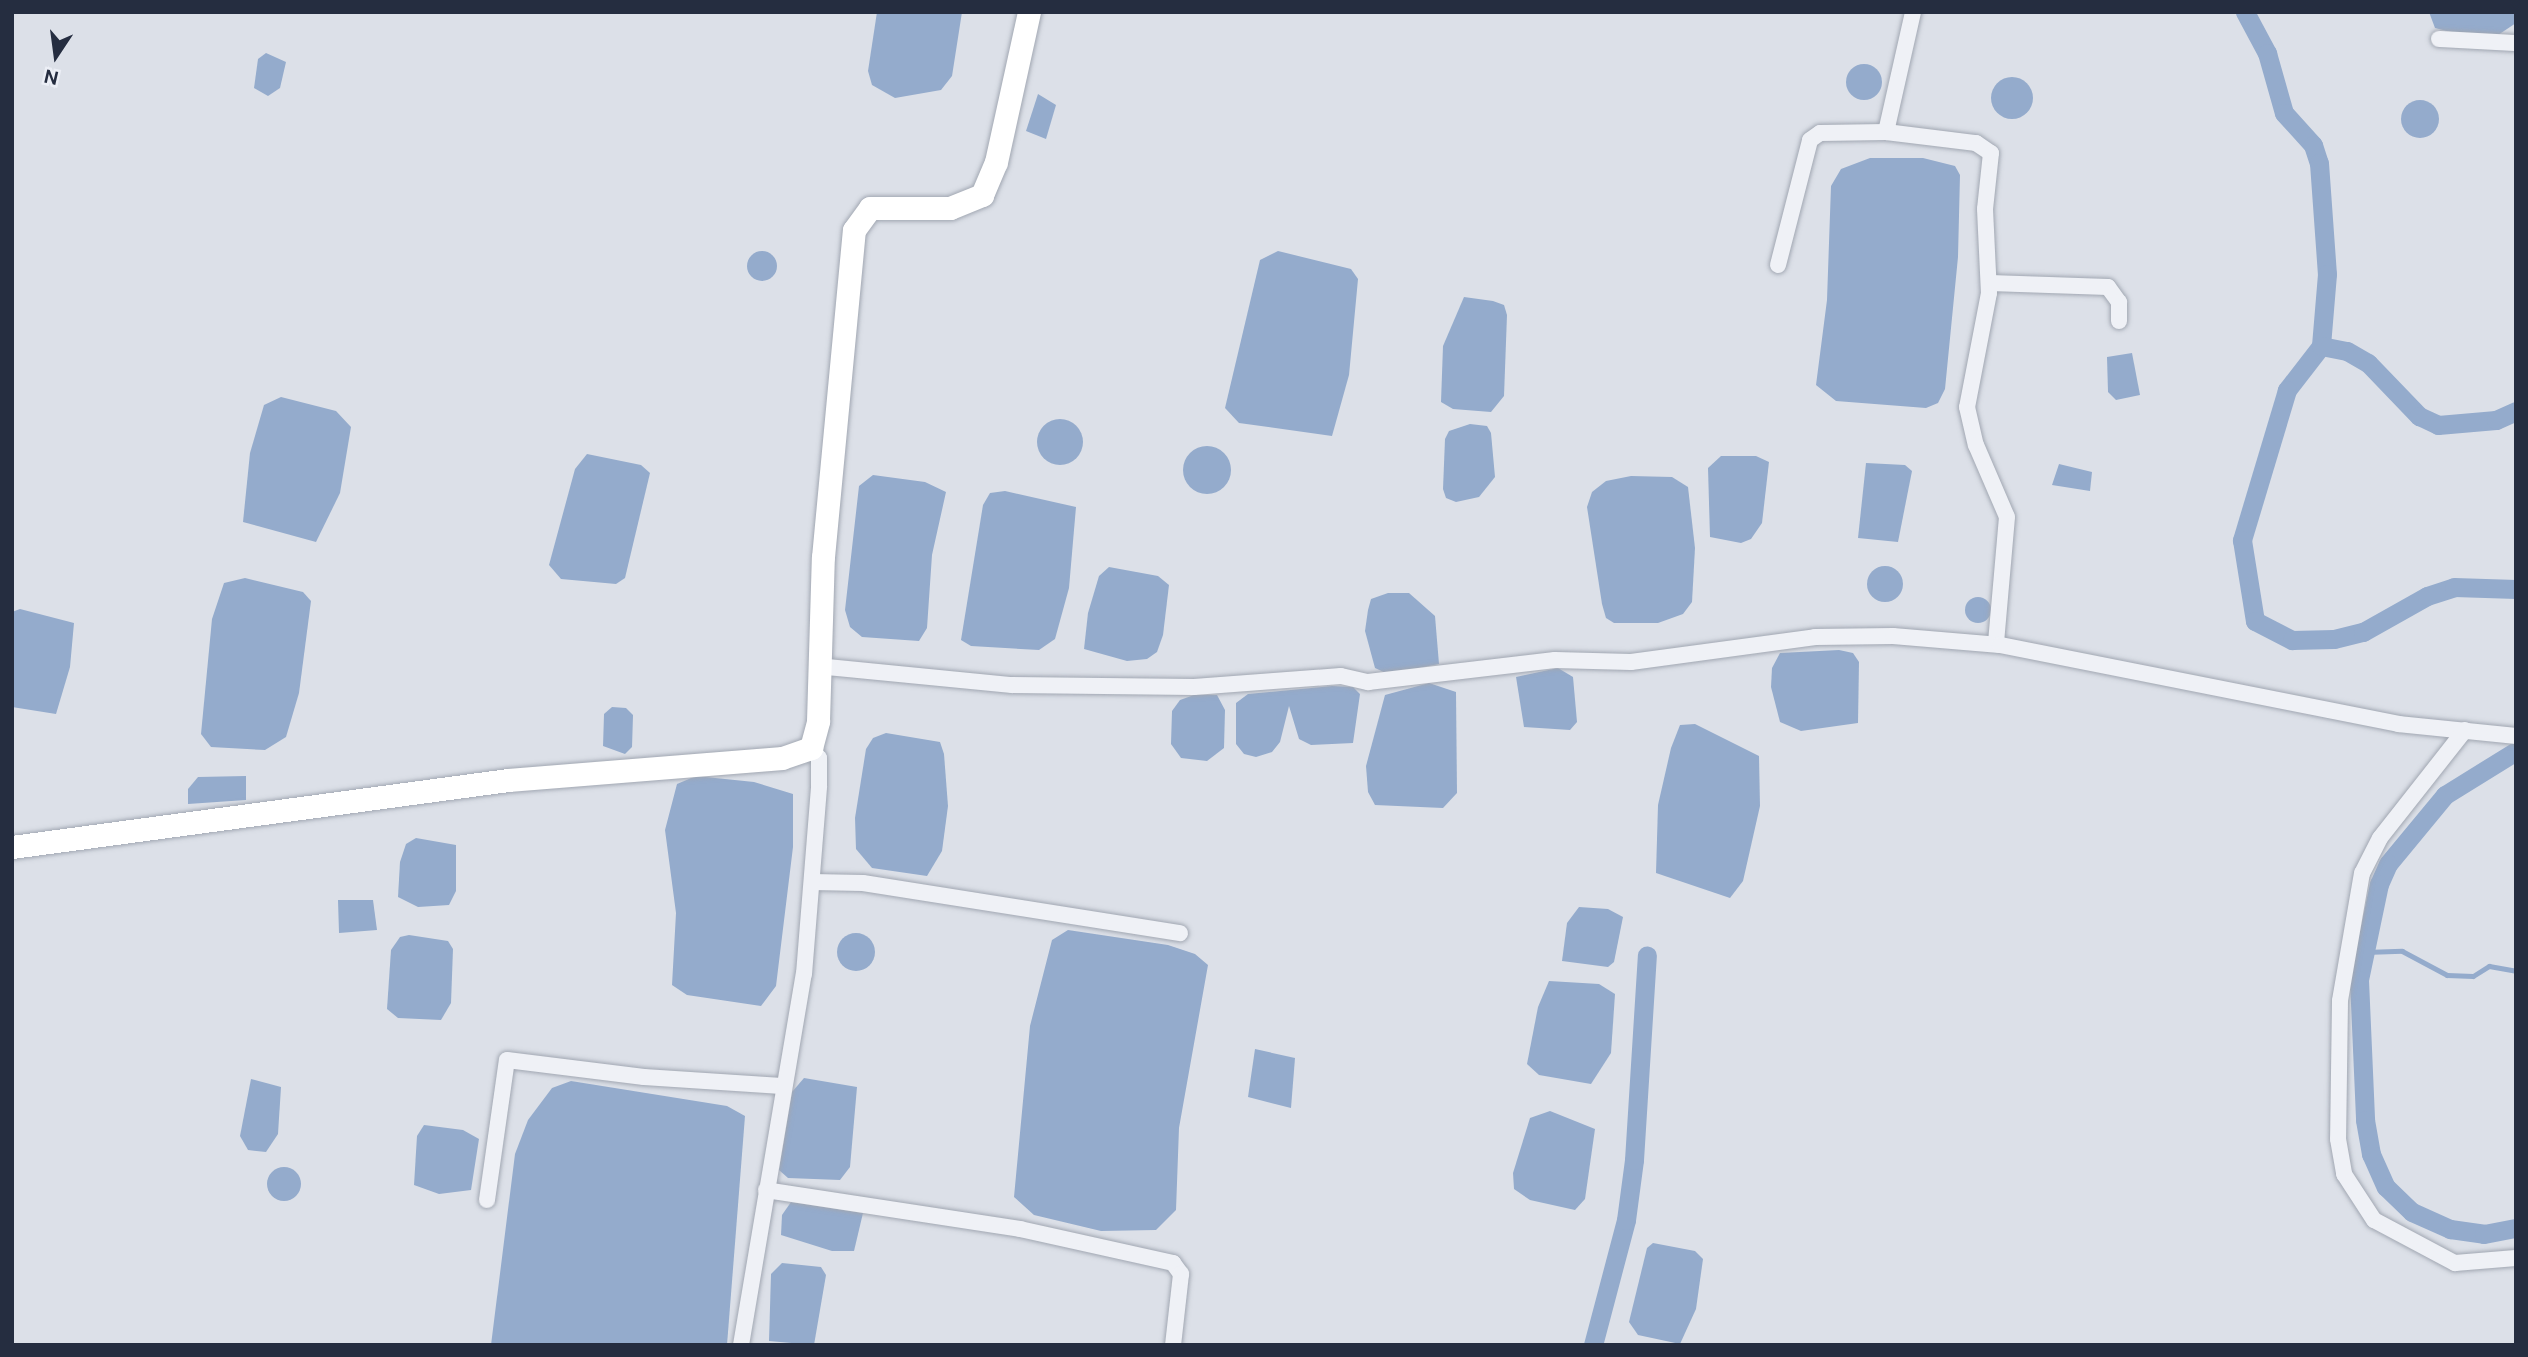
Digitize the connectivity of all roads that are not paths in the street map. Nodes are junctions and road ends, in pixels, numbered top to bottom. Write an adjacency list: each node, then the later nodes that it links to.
1 (1029, 12): 10 (street)
2 (1913, 12): 5 (street)
3 (2439, 39): 4 (street)
4 (2516, 43)
5 (1886, 132): 6 (street); 7 (street)
6 (1777, 265)
7 (1990, 283): 8 (street); 9 (street)
8 (2119, 321)
9 (1996, 644): 10 (street); 11 (street)
10 (817, 666): 13 (street)
11 (2465, 730): 12 (street); 20 (street)
12 (2516, 736)
13 (811, 748): 14 (street); 15 (street)
14 (12, 846)
15 (813, 882): 16 (street); 17 (street)
16 (1180, 933)
17 (782, 1087): 18 (street); 19 (street)
18 (766, 1190): 21 (street); 22 (street)
19 (487, 1200)
20 (2516, 1258)
21 (741, 1345)
22 (1173, 1345)

